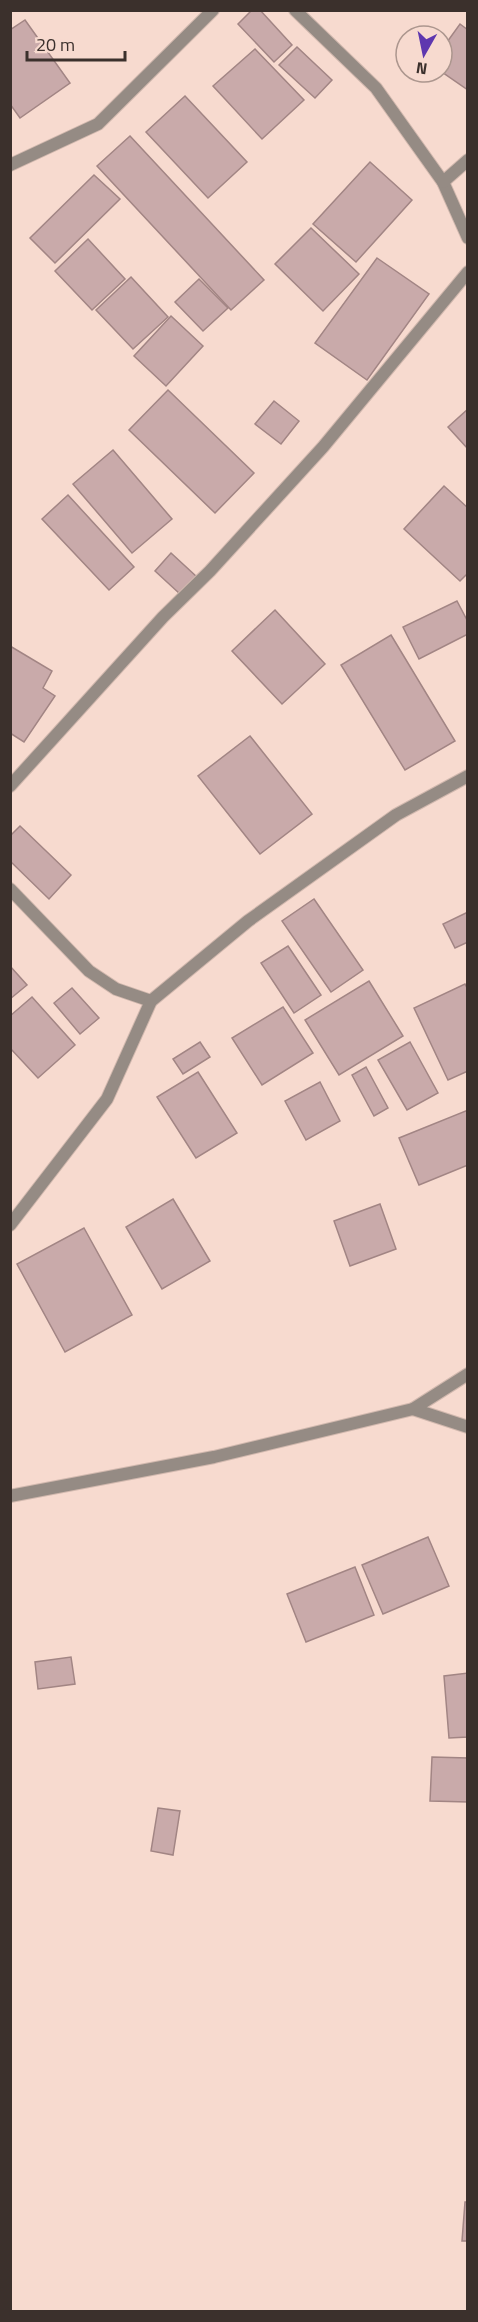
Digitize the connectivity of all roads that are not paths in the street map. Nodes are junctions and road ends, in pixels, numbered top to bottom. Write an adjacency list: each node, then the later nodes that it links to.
1 (213, 10): 4 (street)
2 (295, 10): 5 (street)
3 (468, 160): 5 (street)
4 (10, 165)
5 (443, 182): 6 (street)
6 (468, 238)
7 (468, 272): 9 (street)
8 (468, 776): 11 (street)
9 (10, 786)
10 (10, 889): 11 (street)
11 (151, 1001): 12 (street)
12 (10, 1225)
13 (468, 1374): 14 (street)
14 (413, 1409): 15 (street); 16 (street)
15 (468, 1427)
16 (10, 1496)

